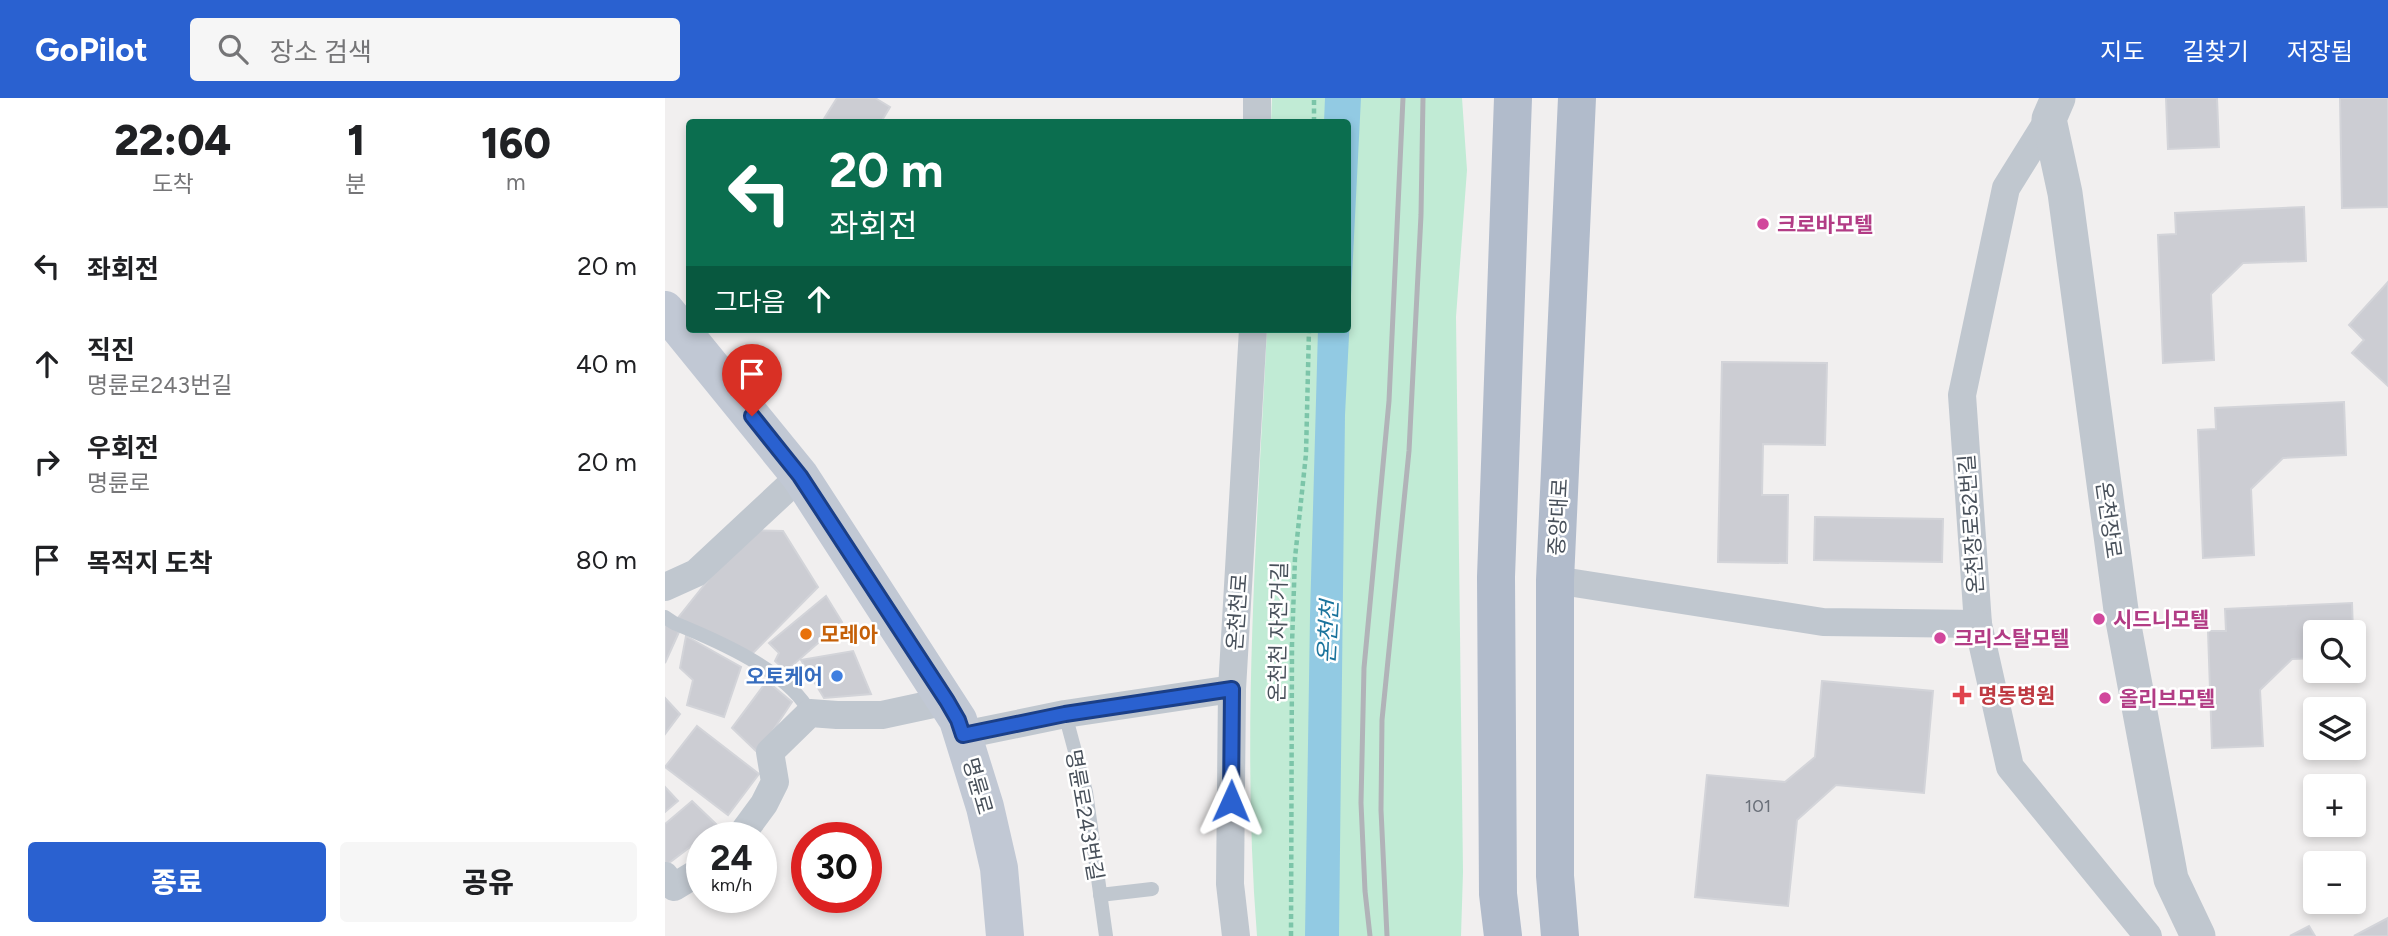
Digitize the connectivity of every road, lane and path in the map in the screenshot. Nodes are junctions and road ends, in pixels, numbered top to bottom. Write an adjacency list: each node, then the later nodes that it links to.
1 (1257, 98): 6 (street)
2 (1314, 98): 7 (path)
3 (1513, 98): 29 (main road)
4 (1577, 98): 12 (main road, 중앙대로)
5 (2053, 108): 15 (street, 온천장로52번길); 32 (street, 온천장로)
6 (1257, 119)
7 (1314, 119)
8 (665, 310): 11 (main road, 명륜로)
9 (1253, 333): 16 (street, 온천천로)
10 (1309, 333): 28 (path, 온천천 자전거길)
11 (800, 476): 13 (street); 19 (main road, 명륜로)
12 (1555, 580): 15 (street); 30 (main road, 중앙대로)
13 (665, 587)
14 (665, 617): 17 (lane)
15 (1978, 624): 31 (street, 온천장로52번길)
16 (1232, 689): 18 (street); 27 (street, 온천천로)
17 (810, 713): 19 (street); 20 (street)
18 (1065, 714): 19 (street); 24 (lane, 명륜로243번길)
19 (955, 718): 25 (main road, 명륜로)
20 (751, 822)
21 (686, 876): 22 (street)
22 (669, 882)
23 (1152, 888): 24 (lane)
24 (1100, 895): 26 (lane, 명륜로243번길)
25 (1005, 936)
26 (1106, 936)
27 (1236, 936)
28 (1291, 936)
29 (1503, 936)
30 (1560, 936)
31 (2148, 936)
32 (2198, 936)

